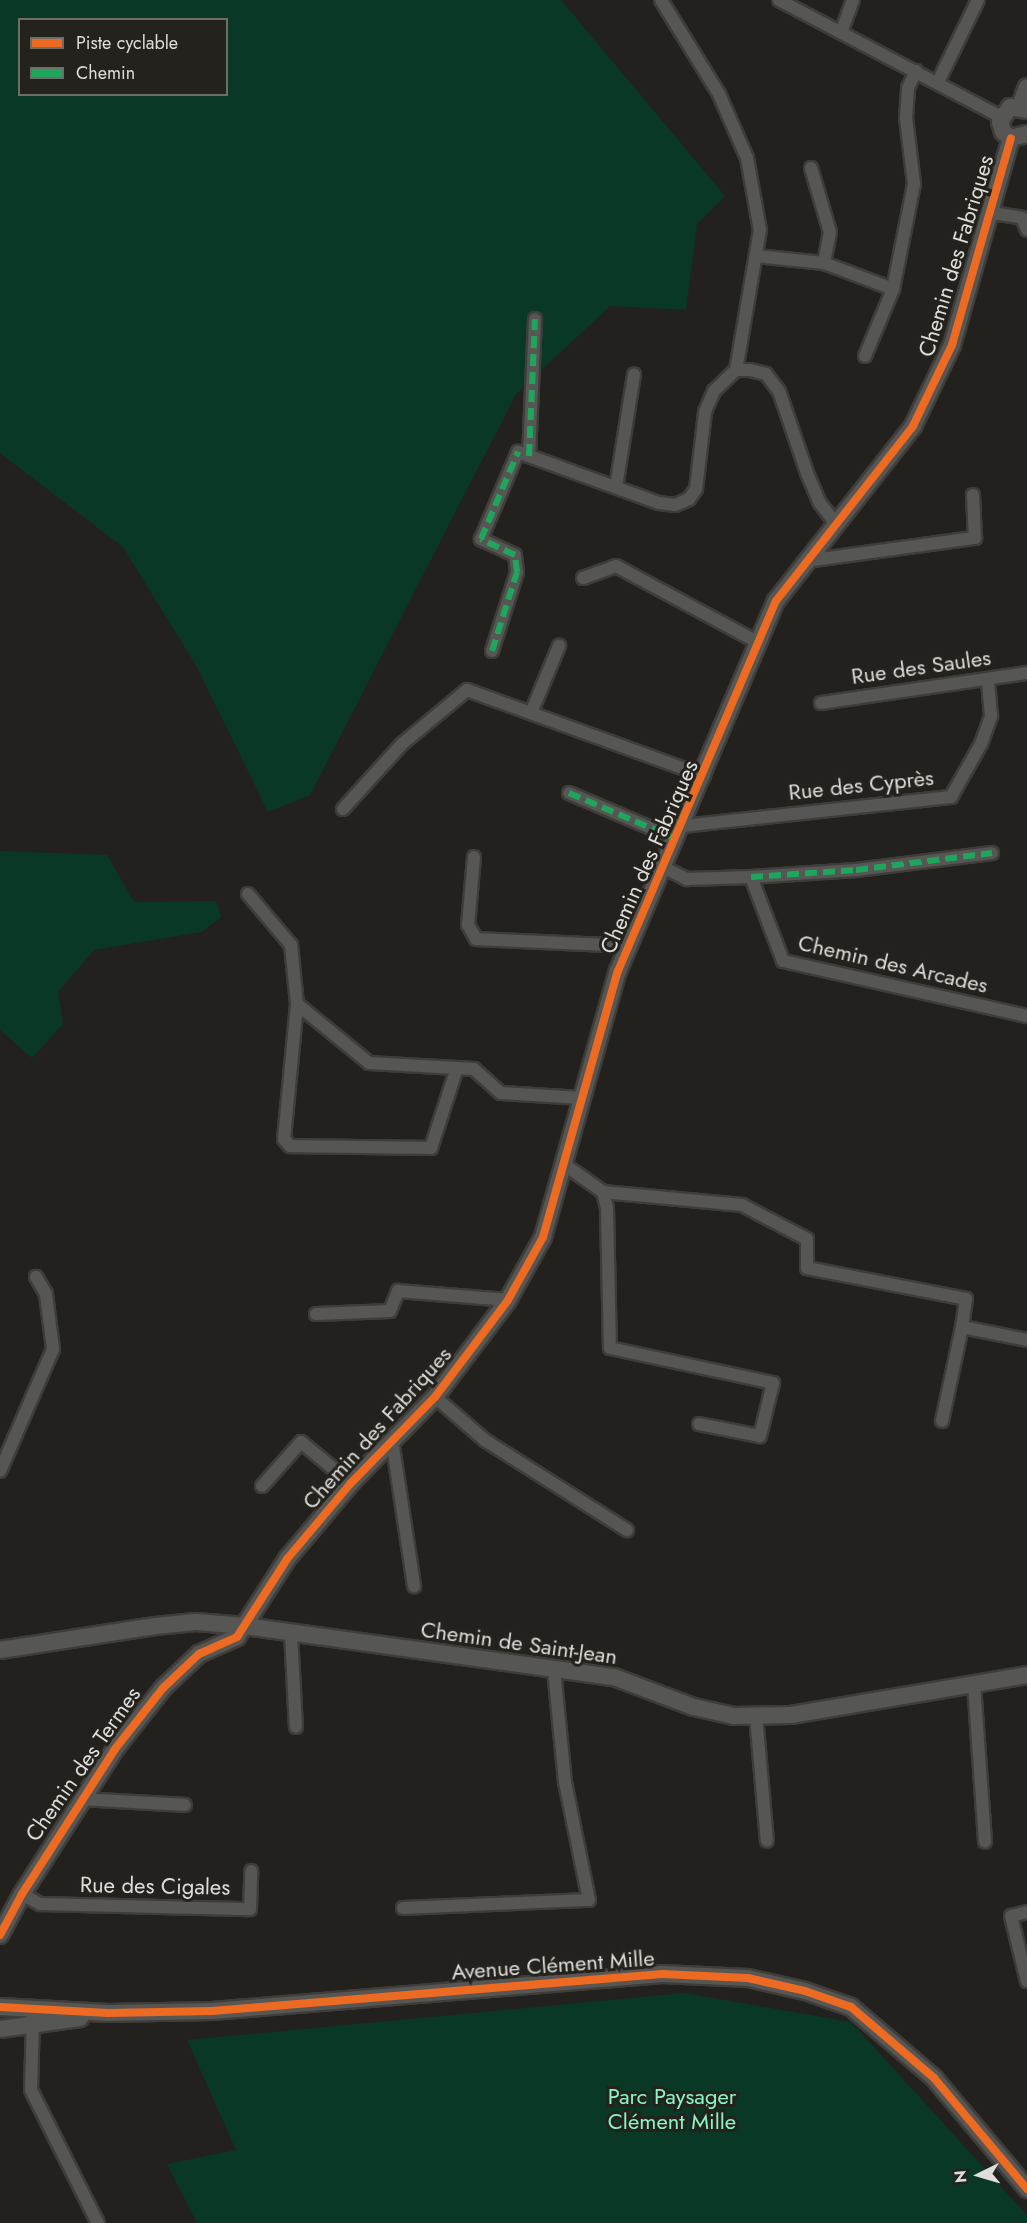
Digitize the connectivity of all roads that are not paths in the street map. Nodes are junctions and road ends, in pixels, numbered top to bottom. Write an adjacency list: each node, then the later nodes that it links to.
1 (661, 0): 15 (street)
2 (779, 0): 5 (street)
3 (854, 0): 5 (street)
4 (978, 0): 7 (street)
5 (842, 30): 6 (street)
6 (916, 71): 7 (street); 17 (street)
7 (938, 82): 10 (street)
8 (1027, 87): 9 (street)
9 (1023, 108): 10 (street)
10 (1001, 117): 11 (street)
11 (1019, 136): 13 (street, Chemin des Fabriques)
12 (812, 168): 16 (street)
13 (992, 213): 14 (street); 25 (street, Chemin des Fabriques)
14 (1027, 230)
15 (756, 256): 16 (street); 20 (street)
16 (824, 262): 17 (street)
17 (892, 289): 19 (street)
18 (535, 319): 22 (street)
19 (866, 356)
20 (736, 370): 23 (street); 25 (street)
21 (634, 374): 23 (street)
22 (523, 454): 23 (street); 30 (street)
23 (616, 487)
24 (973, 495): 26 (street)
25 (835, 523): 26 (street, Chemin des Fabriques)
26 (806, 561): 28 (street, Chemin des Fabriques)
27 (583, 578): 28 (street)
28 (759, 643): 35 (street, Chemin des Fabriques)
29 (559, 646): 34 (street)
30 (492, 651)
31 (1027, 673): 32 (street, Rue des Saules)
32 (988, 679): 33 (street, Rue des Saules); 38 (street, Rue des Cyprès)
33 (821, 703)
34 (531, 713): 35 (street); 37 (street)
35 (704, 777): 38 (street, Chemin des Fabriques)
36 (569, 793): 38 (street)
37 (343, 809)
38 (680, 833): 41 (street, Chemin des Fabriques)
39 (992, 853): 42 (street)
40 (474, 857): 44 (street)
41 (664, 868): 42 (street); 44 (street, Chemin des Fabriques)
42 (751, 877): 46 (street, Chemin des Arcades)
43 (248, 894): 45 (street)
44 (629, 946): 48 (street, Chemin des Fabriques)
45 (297, 1004): 47 (street); 47 (street)
46 (1027, 1016)
47 (458, 1068): 48 (street)
48 (582, 1098): 49 (street, Chemin des Fabriques)
49 (565, 1165): 50 (street); 52 (street, Chemin des Fabriques)
50 (603, 1192): 54 (street); 58 (street)
51 (36, 1277): 60 (street)
52 (508, 1300): 53 (street); 56 (street, Chemin des Fabriques)
53 (316, 1314)
54 (962, 1327): 55 (street); 57 (street)
55 (1027, 1340)
56 (435, 1397): 59 (street, Chemin des Fabriques); 63 (street)
57 (942, 1421)
58 (699, 1424)
59 (392, 1440): 61 (street, Chemin des Fabriques); 64 (street)
60 (0, 1471)
61 (351, 1483): 62 (street); 65 (street, Chemin des Fabriques)
62 (262, 1486)
63 (627, 1530)
64 (414, 1586)
65 (245, 1626): 66 (street, Chemin de Saint-Jean); 67 (street, Chemin de Saint-Jean); 73 (street, Chemin des Termes)
66 (291, 1633): 68 (street, Chemin de Saint-Jean); 72 (street)
67 (0, 1650)
68 (555, 1669): 71 (street, Chemin de Saint-Jean); 79 (street)
69 (1027, 1675): 70 (street, Chemin de Saint-Jean)
70 (974, 1684): 71 (street, Chemin de Saint-Jean); 76 (street)
71 (756, 1716): 75 (street)
72 (296, 1727)
73 (82, 1799): 74 (street); 78 (street, Chemin des Termes)
74 (185, 1805)
75 (767, 1841)
76 (985, 1842)
77 (251, 1871): 78 (street, Rue des Cigales)
78 (22, 1893): 81 (street, Chemin des Termes); 82 (street, Chemin des Termes)
79 (403, 1908)
80 (1027, 1912): 83 (street)
81 (0, 1917)
82 (0, 1935)
83 (1027, 1981)
84 (0, 2007): 85 (street, Avenue Clément Mille)
85 (30, 2009): 86 (street, Avenue Clément Mille); 87 (street)
86 (108, 2013): 87 (street, Avenue Clément Mille); 89 (street, Avenue Clément Mille)
87 (35, 2026): 88 (street, Avenue Clément Mille); 90 (street)
88 (0, 2030)
89 (1027, 2189)
90 (98, 2223)

